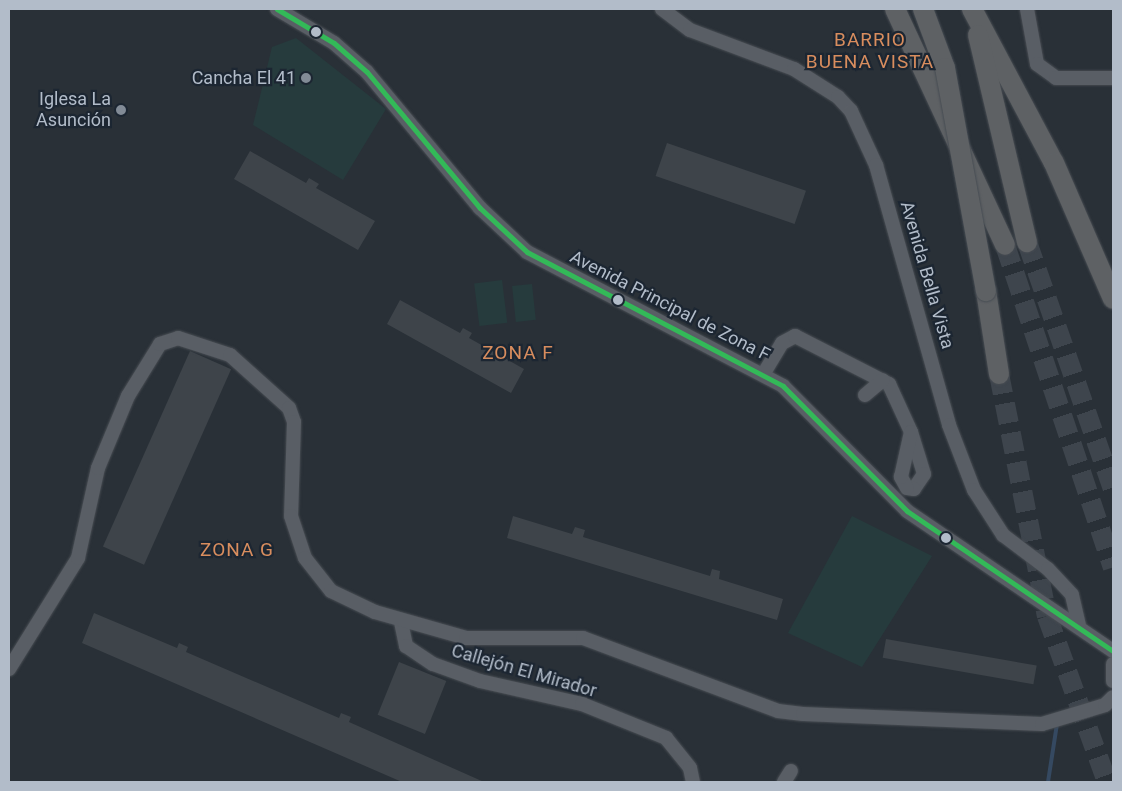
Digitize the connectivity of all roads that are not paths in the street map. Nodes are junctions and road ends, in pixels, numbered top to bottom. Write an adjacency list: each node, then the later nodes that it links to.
1 (277, 9): 11 (street, Avenida Principal de Zona F)
2 (662, 9): 17 (street, Avenida Bella Vista)
3 (895, 9): 9 (highway)
4 (923, 9): 12 (highway, bridge)
5 (971, 9): 8 (highway); 10 (highway)
6 (1027, 9): 7 (street)
7 (1113, 78)
8 (1027, 242)
9 (1005, 245)
10 (1113, 299)
11 (764, 373): 13 (street); 17 (street, Avenida Principal de Zona F)
12 (999, 374)
13 (883, 380): 14 (street); 15 (street)
14 (865, 395)
15 (911, 432)
16 (401, 622): 20 (street); 22 (street); 23 (street, Callejón El Mirador)
17 (1080, 625): 18 (street, Avenida Principal de Zona F)
18 (1113, 651)
19 (1113, 664): 21 (street)
20 (9, 669)
21 (1113, 681)
22 (1113, 697)
23 (693, 782)

